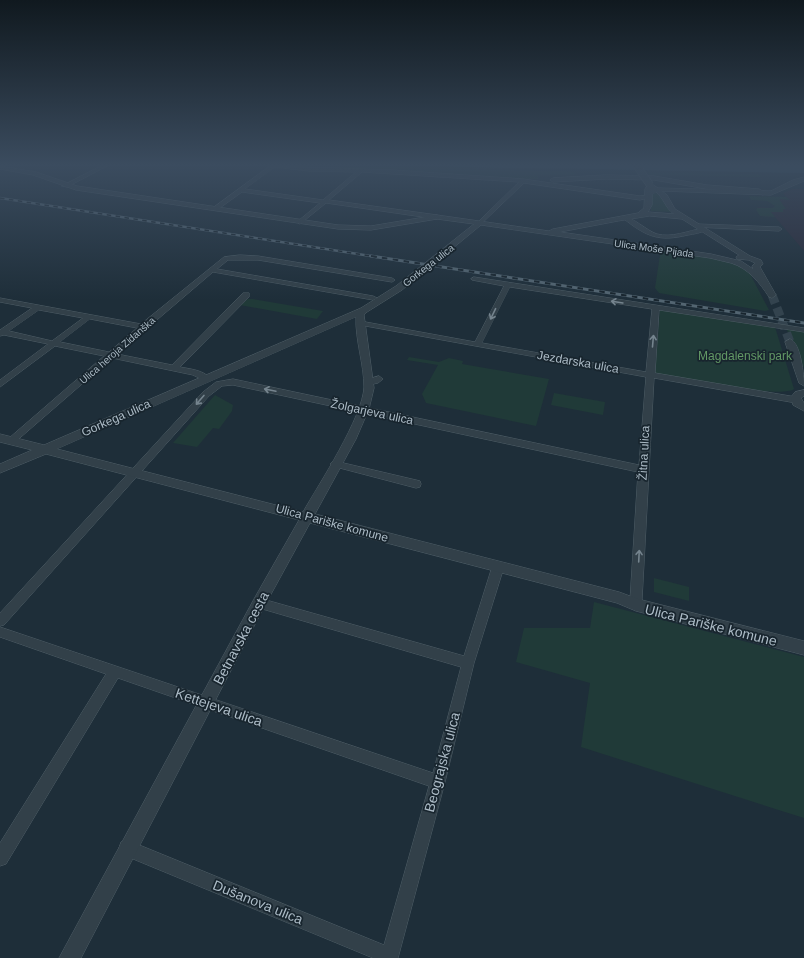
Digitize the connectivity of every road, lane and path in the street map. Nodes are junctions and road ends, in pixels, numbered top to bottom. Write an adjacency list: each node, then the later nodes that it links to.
1 (226, 211): 11 (street)
2 (312, 211): 11 (street)
3 (394, 211): 8 (street)
4 (493, 211): 12 (street, Gorkega ulica)
5 (647, 211): 7 (street)
6 (674, 211): 9 (street)
7 (640, 215): 9 (street); 10 (street)
8 (438, 217): 11 (street); 12 (street)
9 (682, 217): 14 (street)
10 (626, 218): 13 (street); 14 (street)
11 (300, 222)
12 (480, 223): 15 (street); 36 (street, Gorkega ulica)
13 (583, 227): 15 (street); 17 (street)
14 (700, 228): 16 (street); 18 (street)
15 (519, 229): 17 (street)
16 (780, 229)
17 (597, 240): 19 (street, Ulica Moše Pijada)
18 (728, 246): 19 (street); 20 (street)
19 (711, 256): 21 (street)
20 (746, 257): 21 (street); 23 (street)
21 (736, 262): 22 (street)
22 (744, 266): 23 (street); 29 (street)
23 (756, 266): 29 (street)
24 (769, 266): 29 (street)
25 (210, 270): 27 (street, Ulica heroja Zidanška); 32 (street); 39 (street, Ulica heroja Zidanška)
26 (474, 279): 28 (street)
27 (392, 280)
28 (508, 284): 35 (street, one-way to 28); 44 (street, one-way to 44)
29 (767, 286): 30 (street)
30 (772, 294)
31 (246, 295): 46 (street)
32 (373, 298)
33 (0, 300): 34 (street)
34 (38, 307): 37 (street); 41 (street)
35 (656, 308): 40 (street); 47 (street, Žitna ulica, one-way to 35)
36 (364, 310): 38 (street, Betnavska cesta); 48 (street, Gorkega ulica)
37 (90, 316): 39 (street); 43 (street)
38 (360, 323): 44 (street, Jezdarska ulica); 53 (street, Betnavska cesta)
39 (143, 326): 45 (street, Ulica heroja Zidanška)
40 (804, 330)
41 (1, 333): 43 (street)
42 (790, 342): 49 (street)
43 (53, 344): 45 (street); 50 (street)
44 (478, 344): 47 (street, Jezdarska ulica)
45 (110, 356): 46 (street); 54 (street, Ulica heroja Zidanška)
46 (173, 369): 48 (street)
47 (649, 375): 51 (street, Jezdarska ulica); 58 (street, Žitna ulica)
48 (206, 378): 55 (street, Gorkega ulica)
49 (804, 383)
50 (0, 384)
51 (800, 396): 52 (street)
52 (804, 408)
53 (364, 409): 56 (street, Betnavska cesta); 58 (street, Žolgarjeva ulica); 59 (street, Žolgarjeva ulica, one-way to 59)
54 (6, 439): 55 (street, Ulica Pariške komune)
55 (44, 450): 57 (street, Gorkega ulica); 59 (street, Ulica Pariške komune)
56 (335, 464): 60 (street); 61 (street, Betnavska cesta)
57 (0, 469)
58 (644, 470): 64 (street, Žitna ulica, one-way to 58)
59 (136, 472): 61 (street, Ulica Pariške komune); 66 (street, Žolgarjeva ulica)
60 (416, 484)
61 (307, 517): 62 (street, Ulica Pariške komune); 65 (street, Betnavska cesta)
62 (498, 567): 63 (street, Ulica Pariške komune); 70 (street, Beograjska ulica)
63 (619, 598): 64 (street, Ulica Pariške komune); 69 (street, Ulica Pariške komune)
64 (636, 600): 68 (street, Ulica Pariške komune)
65 (259, 603): 70 (street); 72 (street, Betnavska cesta)
66 (0, 621)
67 (0, 632): 71 (street, Kettejeva ulica)
68 (804, 642)
69 (804, 648)
70 (468, 663): 73 (street, Beograjska ulica)
71 (116, 671): 72 (street, Kettejeva ulica); 75 (street)
72 (206, 702): 73 (street, Kettejeva ulica); 74 (street, Betnavska cesta)
73 (438, 782): 76 (street, Beograjska ulica)
74 (127, 848): 76 (street, Dušanova ulica); 77 (street, Betnavska cesta)
75 (0, 858)
76 (389, 957)
77 (70, 958)

